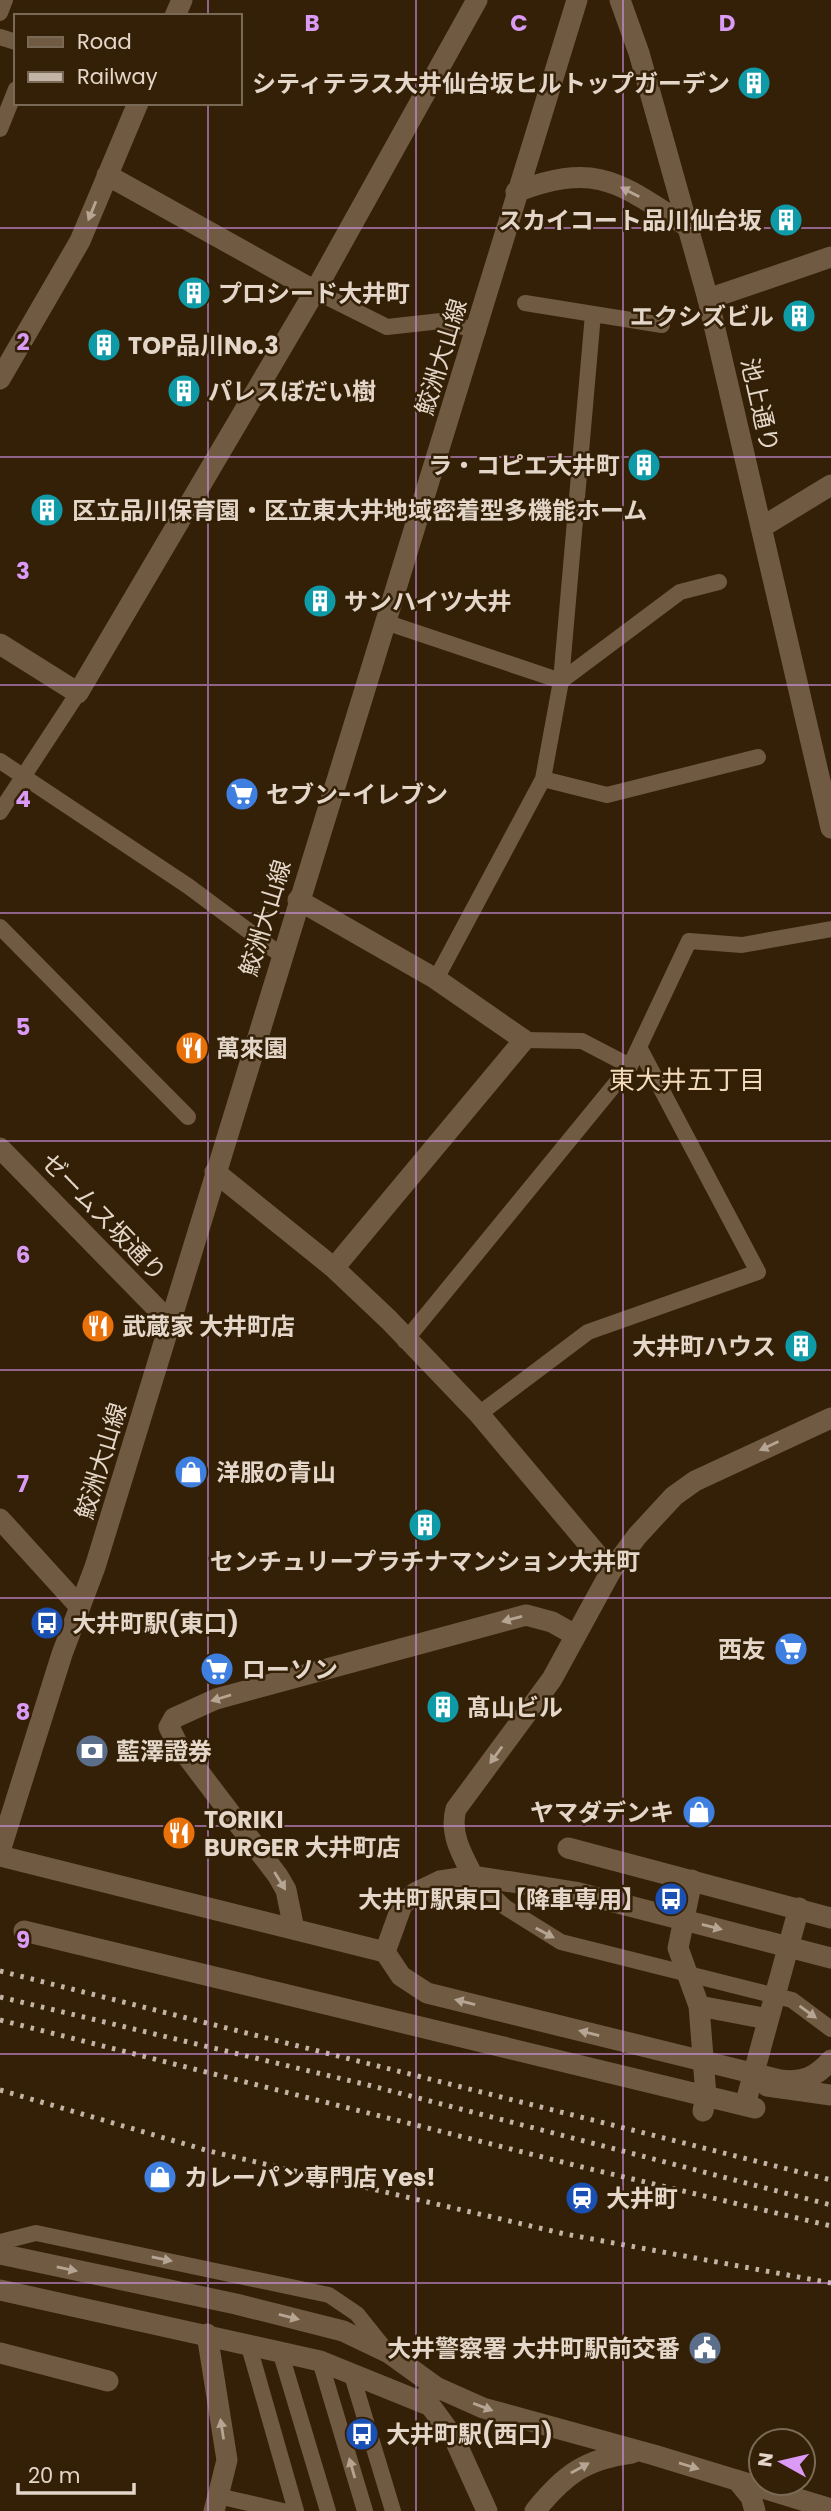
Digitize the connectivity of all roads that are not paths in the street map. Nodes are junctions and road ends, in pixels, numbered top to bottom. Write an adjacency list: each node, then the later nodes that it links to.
1 (5, 0): 5 (lane)
2 (477, 0): 13 (street)
3 (577, 0): 10 (street, 鮫洲大山線)
4 (620, 0): 11 (street, 池上通り)
5 (0, 13)
6 (14, 94): 8 (lane)
7 (137, 105): 9 (street)
8 (0, 129)
9 (107, 176): 13 (street); 19 (street, one-way to 19)
10 (516, 191): 11 (street, one-way to 10); 18 (street, 鮫洲大山線)
11 (688, 227): 14 (street, 池上通り)
12 (831, 257): 14 (street)
13 (315, 291): 18 (lane); 26 (street)
14 (708, 299): 21 (street, 池上通り)
15 (525, 303): 16 (lane)
16 (593, 314): 17 (lane); 25 (lane)
17 (662, 325)
18 (478, 331): 23 (street, 鮫洲大山線)
19 (0, 379)
20 (831, 485): 21 (street)
21 (762, 527): 32 (street, 池上通り)
22 (719, 582): 25 (lane)
23 (385, 622): 25 (lane); 33 (street, 鮫洲大山線)
24 (0, 644): 26 (street)
25 (561, 681): 30 (lane)
26 (78, 693): 29 (lane)
27 (758, 757): 30 (lane)
28 (0, 761): 29 (lane)
29 (24, 777): 31 (lane); 36 (lane)
30 (542, 779): 37 (lane)
31 (0, 812)
32 (831, 828)
33 (298, 900): 36 (street, 鮫洲大山線); 37 (street)
34 (0, 928): 41 (lane)
35 (831, 929): 39 (lane)
36 (281, 955): 43 (street, 鮫洲大山線)
37 (436, 979): 38 (street)
38 (524, 1040): 40 (lane); 44 (street)
39 (640, 1049): 40 (lane); 47 (lane)
40 (630, 1066): 46 (lane)
41 (188, 1117)
42 (0, 1148): 45 (street, ゼームス坂通り)
43 (215, 1172): 44 (street); 45 (street, 鮫洲大山線)
44 (334, 1268): 46 (street)
45 (170, 1323): 51 (street, 鮫洲大山線)
46 (405, 1341): 47 (street)
47 (479, 1414): 50 (street)
48 (831, 1418): 50 (street, one-way to 50)
49 (0, 1519): 51 (street)
50 (611, 1571): 52 (street)
51 (80, 1607): 54 (street, 鮫洲大山線)
52 (575, 1635): 56 (street, one-way to 56); 60 (street, one-way to 60)
53 (568, 1847): 57 (street)
54 (0, 1850)
55 (0, 1856): 60 (street)
56 (473, 1875): 62 (street); 63 (street, one-way to 63); 66 (lane, one-way to 66)
57 (692, 1880): 58 (street); 64 (street)
58 (799, 1908): 59 (street); 65 (street)
59 (831, 1918)
60 (294, 1929): 62 (street)
61 (24, 1931): 70 (street)
62 (385, 1952): 67 (street, one-way to 62)
63 (831, 1958)
64 (699, 2006): 65 (street); 70 (street)
65 (768, 2019): 68 (street)
66 (831, 2029)
67 (831, 2060)
68 (752, 2083): 69 (street); 70 (street)
69 (831, 2095)
70 (704, 2104)
71 (0, 2242): 78 (lane, one-way to 78)
72 (0, 2254): 78 (street, one-way to 78)
73 (0, 2290): 74 (street)
74 (207, 2334): 75 (street); 85 (street, one-way to 74)
75 (248, 2343): 76 (street); 88 (lane)
76 (280, 2351): 79 (street); 89 (lane)
77 (0, 2353): 81 (street)
78 (397, 2360): 82 (street); 83 (street, one-way to 83)
79 (320, 2361): 80 (street); 90 (lane, one-way to 79)
80 (351, 2372): 82 (street); 91 (lane)
81 (108, 2381)
82 (431, 2406): 92 (street)
83 (641, 2451): 84 (street, one-way to 84); 93 (street, one-way to 83)
84 (737, 2480): 86 (street); 94 (street)
85 (216, 2503): 87 (lane)
86 (828, 2508)
87 (283, 2511)
88 (296, 2511)
89 (328, 2511)
90 (365, 2511)
91 (393, 2511)
92 (487, 2511)
93 (535, 2511)
94 (755, 2511)

